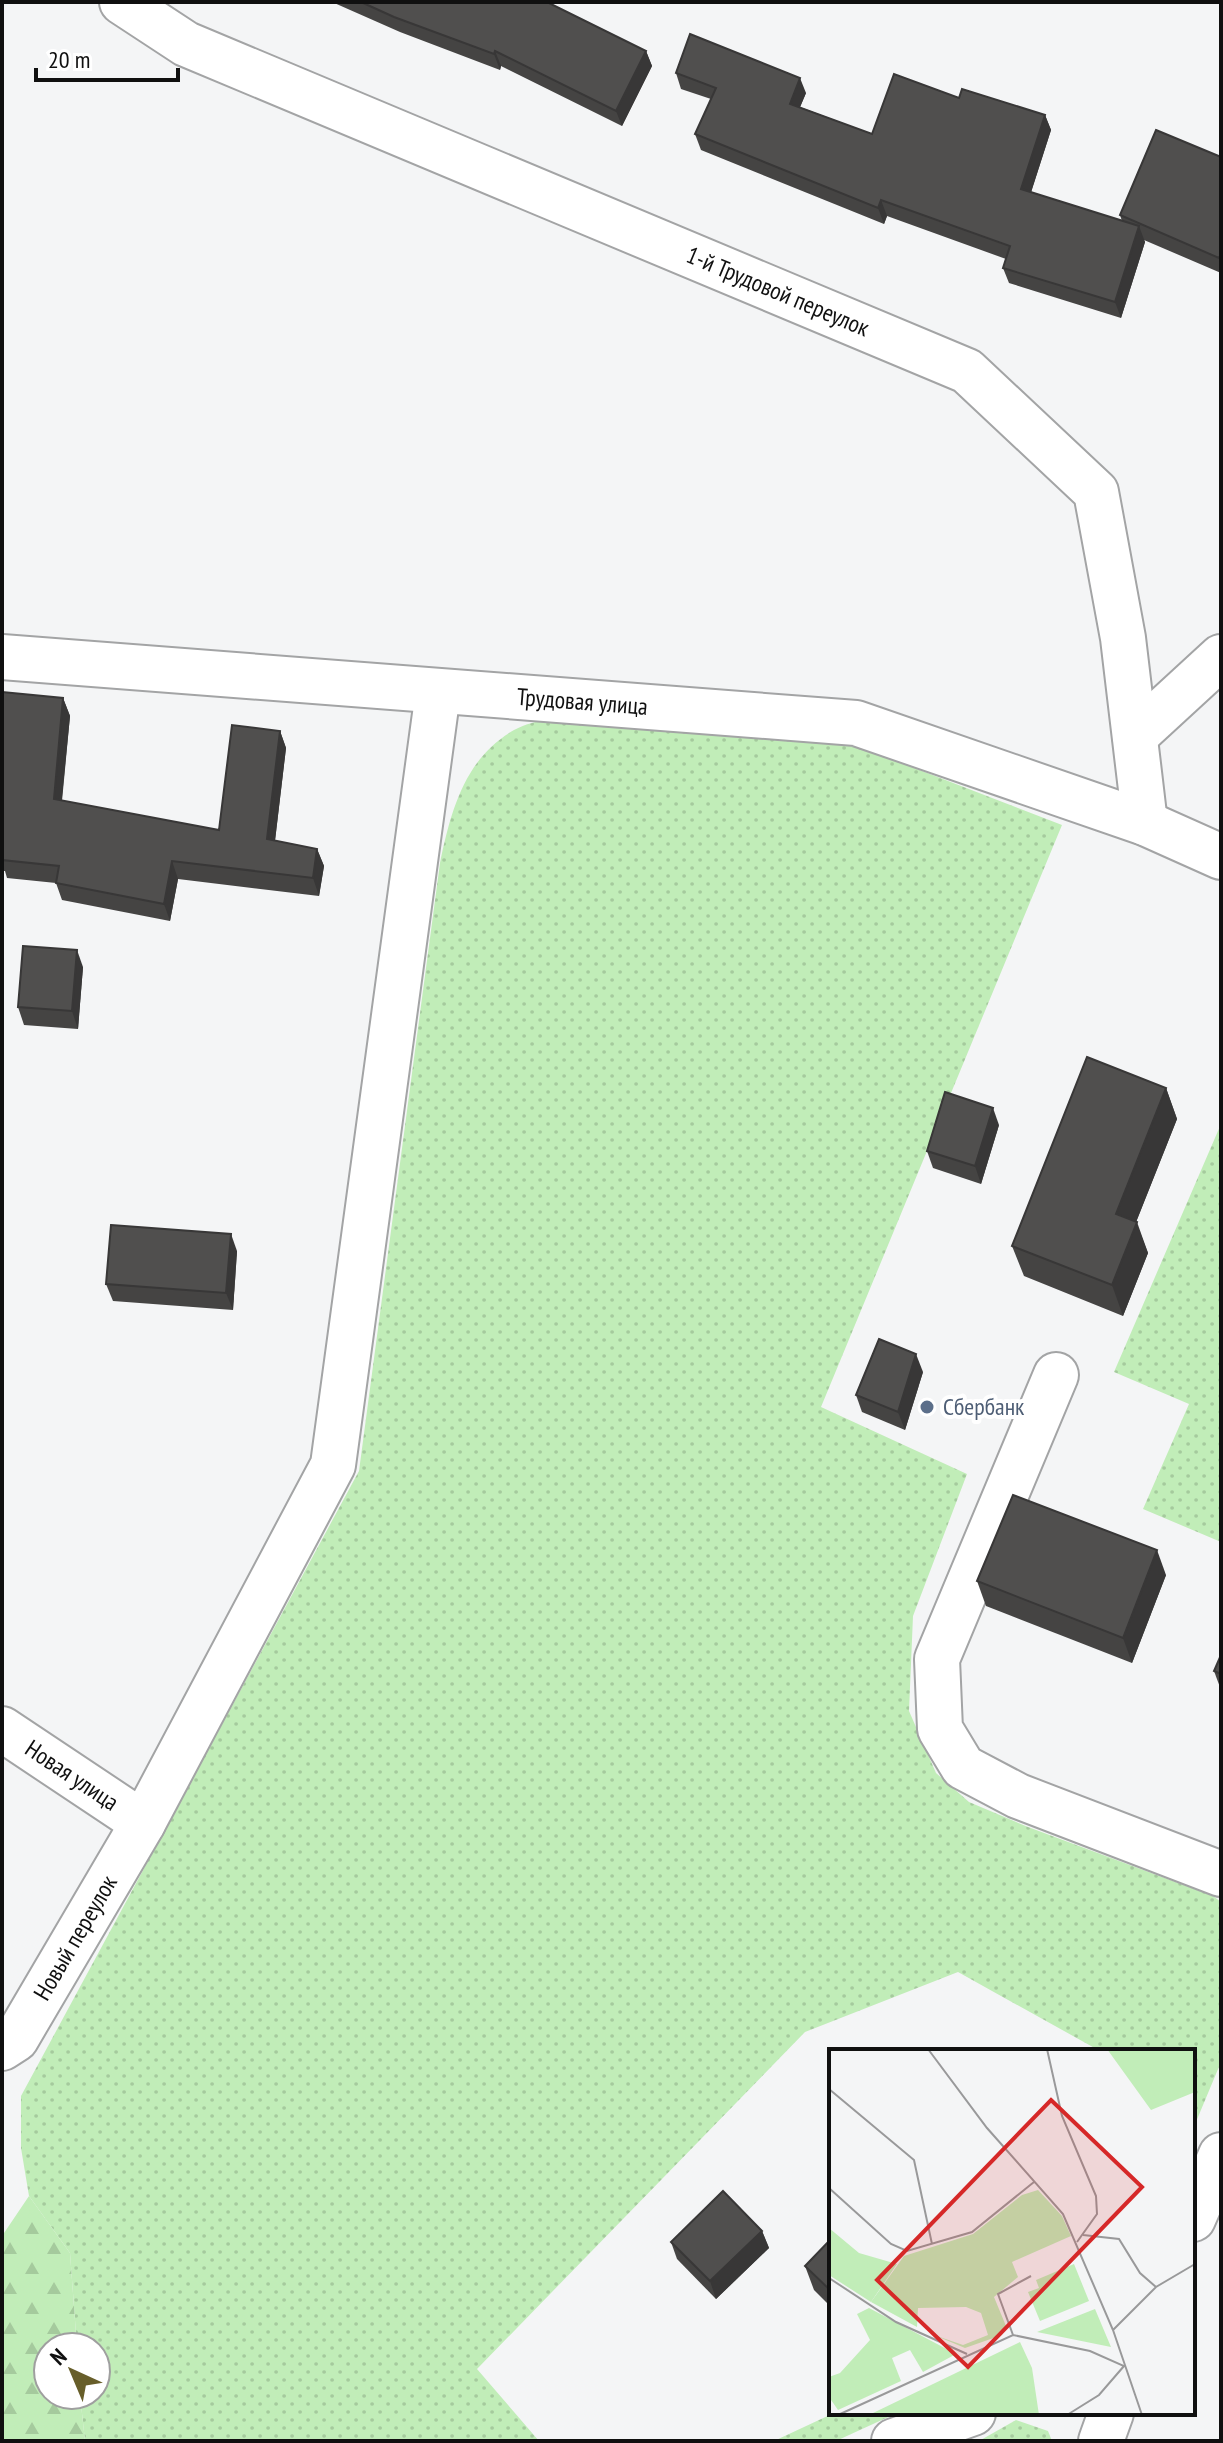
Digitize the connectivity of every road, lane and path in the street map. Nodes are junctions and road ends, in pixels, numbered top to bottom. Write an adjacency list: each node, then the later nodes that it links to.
1 (122, 2): 5 (street, 1-й Трудовой переулок)
2 (2, 657): 4 (street, Трудовая улица)
3 (1221, 657): 5 (street)
4 (438, 692): 6 (street, Трудовая улица); 10 (street, Новый переулок)
5 (1135, 736): 6 (street, 1-й Трудовой переулок)
6 (1145, 823): 7 (street, Трудовая улица)
7 (1221, 857)
8 (1056, 1375): 11 (street)
9 (2, 1729): 10 (street, Новая улица)
10 (143, 1823): 12 (street, Новый переулок)
11 (1221, 1874)
12 (2, 2048)
13 (1221, 2155): 14 (street)
14 (1195, 2214)
15 (967, 2415): 17 (street)
16 (1110, 2415): 18 (street)
17 (894, 2441)
18 (1101, 2441)

